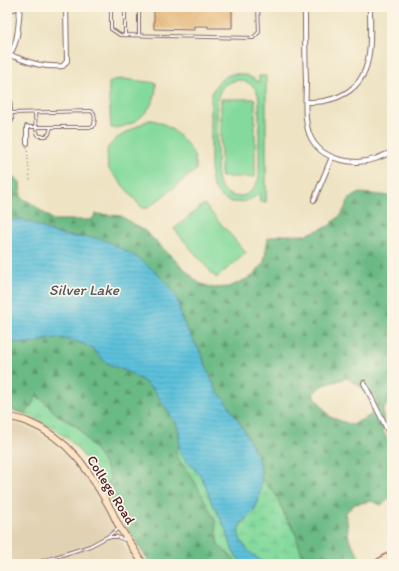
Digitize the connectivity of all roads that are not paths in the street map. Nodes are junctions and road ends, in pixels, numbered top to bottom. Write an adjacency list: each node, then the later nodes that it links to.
1 (66, 7): 12 (street)
2 (111, 7): 10 (lane)
3 (125, 7): 10 (lane)
4 (139, 7): 11 (lane)
5 (258, 7): 11 (lane)
6 (305, 7): 14 (street)
7 (370, 7): 14 (street)
8 (19, 8): 9 (lane); 12 (street)
9 (7, 12)
10 (125, 35): 11 (lane)
11 (139, 36)
12 (8, 56)
13 (7, 97): 15 (street)
14 (306, 102): 23 (street)
15 (10, 113): 16 (lane); 17 (street)
16 (35, 113): 19 (lane); 20 (lane)
17 (11, 120)
18 (27, 127): 19 (lane); 21 (street)
19 (36, 127): 20 (lane); 20 (lane)
20 (51, 127)
21 (27, 143)
22 (392, 152): 23 (street)
23 (332, 157): 24 (street)
24 (314, 200)
25 (364, 383): 27 (street)
26 (7, 416): 28 (street, College Road)
27 (392, 439)
28 (120, 527): 29 (lane); 30 (street, College Road)
29 (107, 536): 30 (lane); 32 (lane)
30 (129, 541): 33 (street, College Road)
31 (392, 554): 34 (street)
32 (33, 564)
33 (143, 564)
34 (376, 564)

